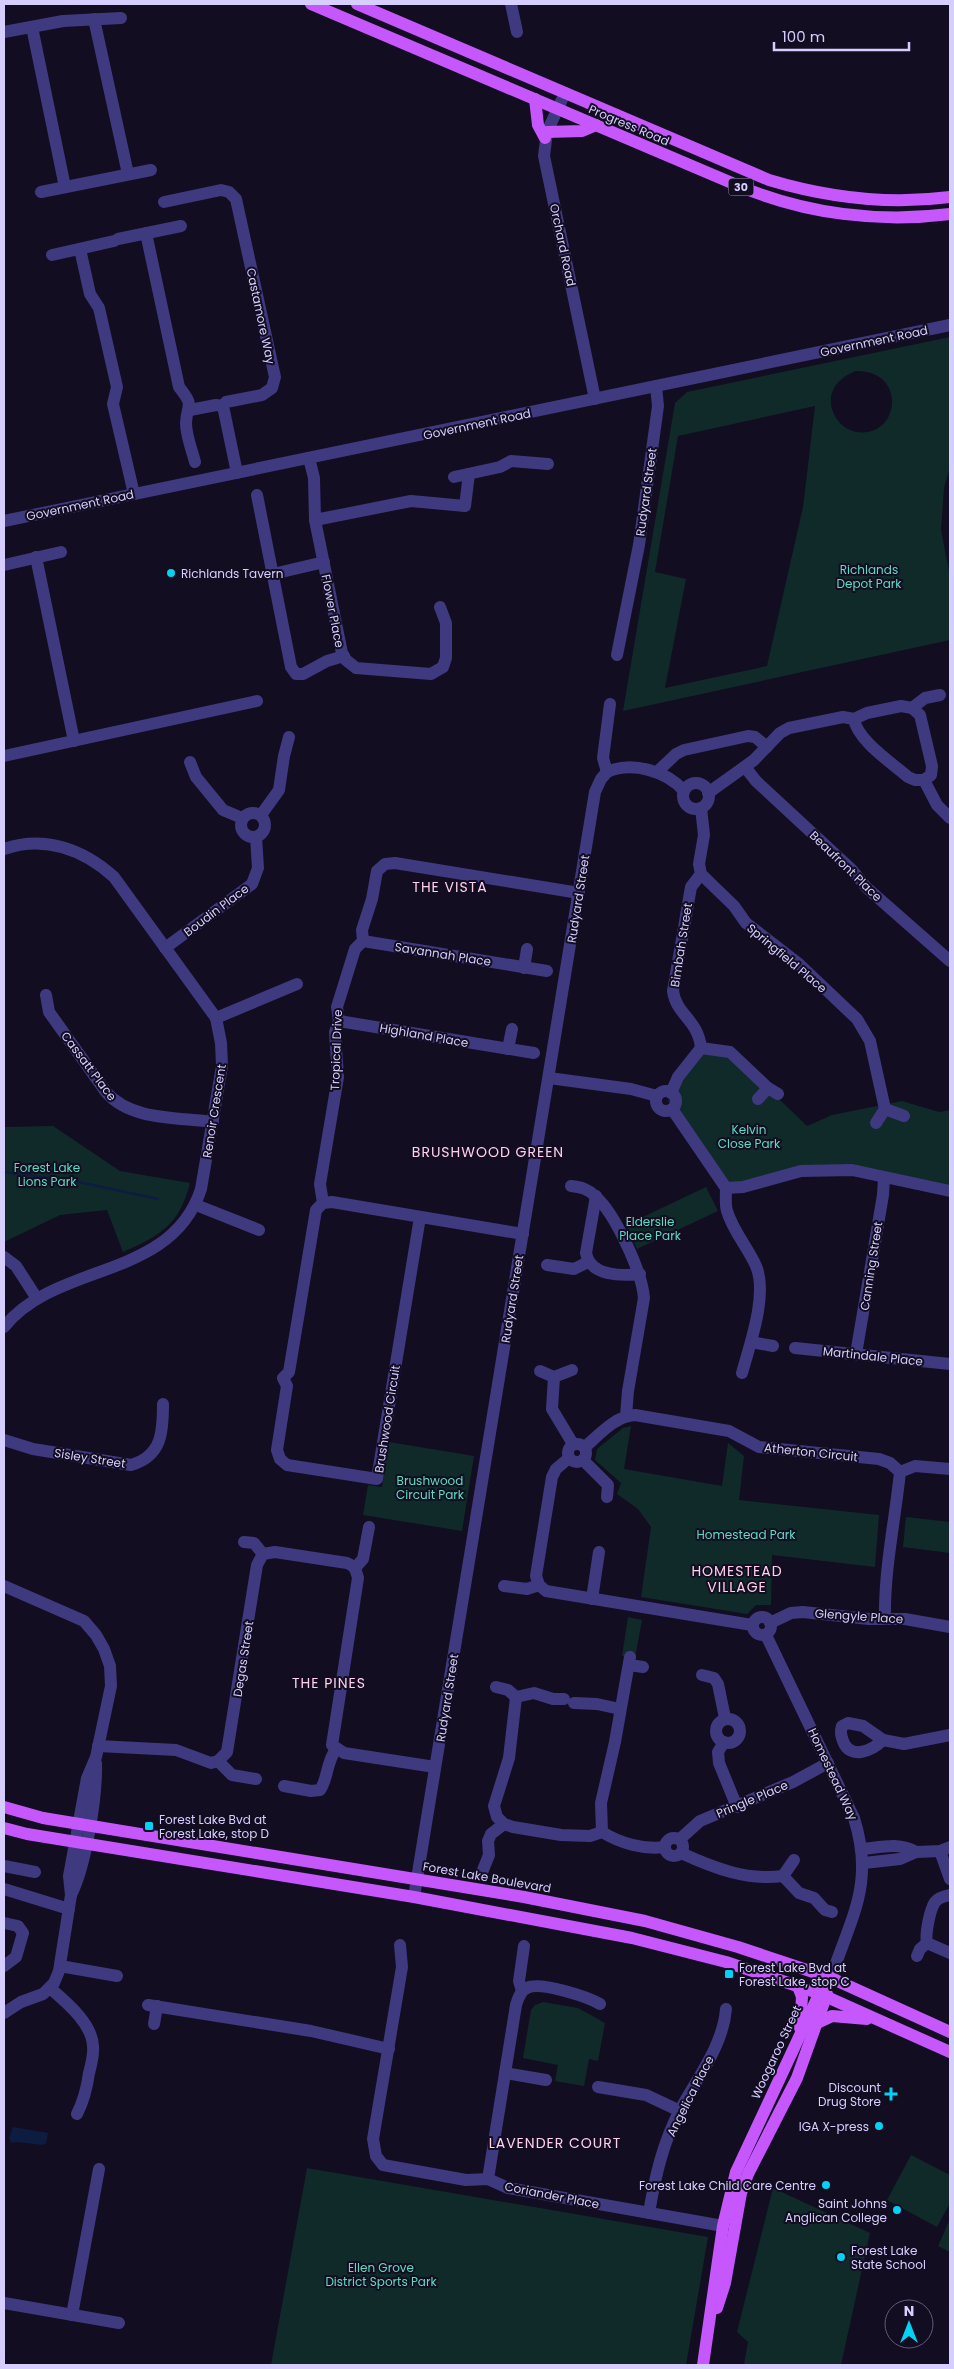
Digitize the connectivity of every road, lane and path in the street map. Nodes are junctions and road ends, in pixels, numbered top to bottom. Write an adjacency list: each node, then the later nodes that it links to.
1 (311, 4): 10 (main road, Progress Road / 30)
2 (357, 4): 9 (main road, Progress Road / 30)
3 (512, 4): 8 (street)
4 (121, 18): 5 (street)
5 (94, 19): 6 (street); 15 (street)
6 (32, 27): 7 (street); 16 (street)
7 (4, 32)
8 (518, 32)
9 (565, 93): 11 (street, Orchard Road); 18 (main road, Progress Road / 30)
10 (535, 99): 11 (main road, Progress Road / 30); 13 (main road)
11 (558, 109): 12 (main road, Progress Road / 30); 13 (street, Orchard Road)
12 (596, 125): 13 (main road); 20 (main road, Progress Road / 30)
13 (546, 135): 27 (street, Orchard Road)
14 (151, 170): 15 (street)
15 (128, 174): 16 (street)
16 (65, 187): 17 (street)
17 (41, 192)
18 (950, 197)
19 (164, 202): 28 (street, Castamore Way)
20 (950, 214)
21 (181, 226): 22 (street)
22 (146, 233): 23 (street); 29 (street)
23 (80, 249): 24 (street); 36 (street)
24 (52, 255)
25 (950, 325): 26 (street, Government Road)
26 (656, 386): 27 (street, Government Road); 46 (street, Rudyard Street)
27 (595, 399): 30 (street, Government Road)
28 (223, 406): 29 (street, Castamore Way); 33 (street)
29 (190, 410): 31 (street)
30 (309, 458): 33 (street, Government Road); 38 (street, Flower Place)
31 (195, 462)
32 (548, 464): 34 (street)
33 (237, 473): 36 (street, Government Road)
34 (469, 474): 35 (street); 38 (street)
35 (454, 477)
36 (134, 494): 39 (street, Government Road)
37 (257, 495): 44 (street)
38 (315, 520): 42 (street, Flower Place)
39 (4, 521)
40 (61, 552): 41 (street)
41 (36, 557): 43 (street); 54 (street)
42 (324, 562): 44 (street); 47 (street, Flower Place)
43 (4, 565)
44 (272, 574): 47 (street)
45 (440, 607): 47 (street, Flower Place)
46 (617, 655)
47 (344, 656)
48 (940, 695): 51 (street)
49 (257, 701): 54 (street)
50 (610, 704): 59 (street)
51 (912, 708): 52 (street); 61 (street)
52 (854, 719): 55 (street); 61 (street)
53 (289, 737): 65 (street, Boudin Place)
54 (74, 740): 56 (street)
55 (766, 747): 58 (street); 60 (street)
56 (4, 756)
57 (190, 762): 66 (street)
58 (745, 767): 63 (street); 75 (street, Beaufront Place)
59 (607, 772): 60 (street); 71 (street, Rudyard Street)
60 (657, 772): 62 (street)
61 (924, 780): 67 (street)
62 (684, 791): 63 (street); 64 (street)
63 (708, 793): 64 (street)
64 (701, 808): 70 (street)
65 (260, 816): 66 (street); 68 (street, Boudin Place)
66 (242, 818): 68 (street)
67 (950, 818)
68 (256, 837): 73 (street, Boudin Place)
69 (4, 849): 73 (street, Renoir Crescent)
70 (701, 874): 83 (street, Bimbah Street); 91 (street, Springfield Place)
71 (579, 893): 72 (street, Tropical Drive); 86 (street, Rudyard Street)
72 (363, 941): 76 (street, Savannah Place); 81 (street, Tropical Drive)
73 (165, 948): 80 (street, Renoir Crescent)
74 (527, 949): 76 (street)
75 (950, 961)
76 (524, 968): 77 (street, Savannah Place)
77 (547, 971)
78 (297, 984): 80 (street)
79 (46, 995): 93 (street, Cassatt Place)
80 (216, 1018): 93 (street, Renoir Crescent)
81 (339, 1020): 84 (street, Highland Place); 100 (street, Tropical Drive)
82 (512, 1029): 84 (street)
83 (701, 1048): 87 (street); 89 (street)
84 (508, 1049): 85 (street, Highland Place)
85 (534, 1053)
86 (549, 1078): 88 (street); 104 (street, Rudyard Street)
87 (671, 1093): 88 (street); 90 (street)
88 (657, 1096): 90 (street)
89 (758, 1099)
90 (672, 1108): 97 (street)
91 (885, 1109): 92 (street); 94 (street)
92 (904, 1116)
93 (213, 1122): 101 (street, Renoir Crescent)
94 (876, 1123)
95 (884, 1178): 97 (street); 98 (street); 114 (street, Canning Street)
96 (571, 1186): 99 (street)
97 (726, 1188): 111 (street)
98 (950, 1191)
99 (596, 1196): 106 (street); 108 (street)
100 (323, 1203): 102 (street); 102 (street, Brushwood Circuit)
101 (196, 1204): 103 (street); 109 (street, Renoir Crescent)
102 (420, 1217): 104 (street)
103 (259, 1230)
104 (523, 1234): 152 (street, Rudyard Street)
105 (4, 1257): 109 (street)
106 (588, 1262): 107 (street); 108 (street)
107 (547, 1265)
108 (640, 1274): 121 (street)
109 (36, 1298): 110 (street, Renoir Crescent)
110 (4, 1327)
111 (751, 1342): 112 (street); 118 (street)
112 (773, 1346)
113 (795, 1348): 114 (street, Martindale Place)
114 (856, 1354): 115 (street, Martindale Place)
115 (950, 1364)
116 (572, 1370): 119 (street)
117 (540, 1371): 119 (street)
118 (742, 1372)
119 (554, 1377): 123 (street)
120 (163, 1404): 122 (street, Sisley Street)
121 (626, 1416): 123 (street); 125 (street, Atherton Circuit)
122 (4, 1440)
123 (581, 1450): 126 (street); 132 (street)
124 (950, 1469): 125 (street)
125 (900, 1472): 136 (street)
126 (607, 1497)
127 (368, 1527): 131 (street)
128 (244, 1542): 130 (street)
129 (599, 1552): 135 (street)
130 (263, 1554): 131 (street); 150 (street, Degas Street)
131 (355, 1568): 148 (street)
132 (538, 1585): 134 (street); 135 (street)
133 (4, 1586): 149 (street)
134 (504, 1586)
135 (592, 1599): 138 (street)
136 (886, 1619): 137 (street, Glengyle Place); 138 (street, Glengyle Place)
137 (950, 1628)
138 (768, 1629): 151 (street, Homestead Way)
139 (642, 1667): 143 (street)
140 (702, 1676): 144 (street)
141 (496, 1687): 142 (street)
142 (516, 1697): 143 (street); 157 (street)
143 (620, 1709): 160 (street)
144 (725, 1718): 147 (street); 147 (street)
145 (950, 1735): 146 (street)
146 (883, 1740)
147 (724, 1742): 156 (street)
148 (336, 1749): 152 (street); 154 (street)
149 (97, 1751): 150 (street); 158 (street)
150 (218, 1761): 153 (street)
151 (828, 1762): 156 (street, Pringle Place); 164 (street, Homestead Way)
152 (435, 1767): 174 (street, Rudyard Street)
153 (256, 1780)
154 (284, 1786)
155 (4, 1807): 158 (main road, Forest Lake Boulevard)
156 (737, 1807): 161 (street, Pringle Place)
157 (504, 1824): 160 (street); 171 (street)
158 (84, 1825): 162 (street); 174 (main road, Forest Lake Boulevard)
159 (4, 1828): 162 (main road)
160 (602, 1832): 163 (street)
161 (680, 1839): 163 (street); 167 (street)
162 (80, 1842): 178 (main road); 179 (street)
163 (665, 1847): 167 (street)
164 (862, 1849): 166 (street); 169 (street, Homestead Way)
165 (945, 1849): 166 (street); 175 (street)
166 (916, 1852): 169 (street)
167 (681, 1853): 173 (street)
168 (794, 1860): 173 (street)
169 (864, 1863): 190 (street, Homestead Way)
170 (4, 1866): 172 (street)
171 (483, 1870)
172 (35, 1872)
173 (783, 1876): 180 (street)
174 (417, 1879): 178 (street, Rudyard Street); 190 (main road, Forest Lake Boulevard)
175 (950, 1879)
176 (4, 1889): 179 (street)
177 (950, 1895): 182 (street)
178 (414, 1897): 191 (main road)
179 (69, 1909): 188 (street)
180 (832, 1912)
181 (4, 1923): 187 (street)
182 (927, 1943): 185 (street); 186 (street)
183 (400, 1945): 203 (street, Coriander Place)
184 (524, 1946): 193 (street)
185 (950, 1954)
186 (917, 1956)
187 (4, 1966)
188 (60, 1966): 189 (street); 192 (street)
189 (117, 1976)
190 (831, 1978): 194 (main road, Woogaroo Street); 201 (main road, Forest Lake Boulevard)
191 (798, 1986): 194 (main road); 202 (main road)
192 (50, 1988): 197 (street); 209 (street)
193 (522, 1992): 195 (street); 205 (street)
194 (822, 1995): 198 (main road); 199 (main road, Woogaroo Street); 202 (main road, Woogaroo Street)
195 (600, 2004)
196 (726, 2009): 208 (street, Angelica Place)
197 (4, 2013)
198 (884, 2021): 199 (main road); 204 (main road)
199 (817, 2023): 213 (main road, Woogaroo Street)
200 (154, 2024): 203 (street)
201 (950, 2032)
202 (798, 2043): 213 (main road, Woogaroo Street)
203 (389, 2048): 211 (street, Coriander Place)
204 (950, 2052)
205 (505, 2073): 206 (street); 211 (street)
206 (546, 2080)
207 (598, 2087): 208 (street)
208 (680, 2111): 212 (street, Angelica Place)
209 (77, 2114)
210 (99, 2169): 215 (street)
211 (488, 2179): 212 (street, Coriander Place)
212 (649, 2213): 213 (street, Coriander Place)
213 (728, 2227): 217 (main road, Woogaroo Street)
214 (4, 2303): 215 (street)
215 (72, 2315): 216 (street)
216 (119, 2324)
217 (702, 2365)

